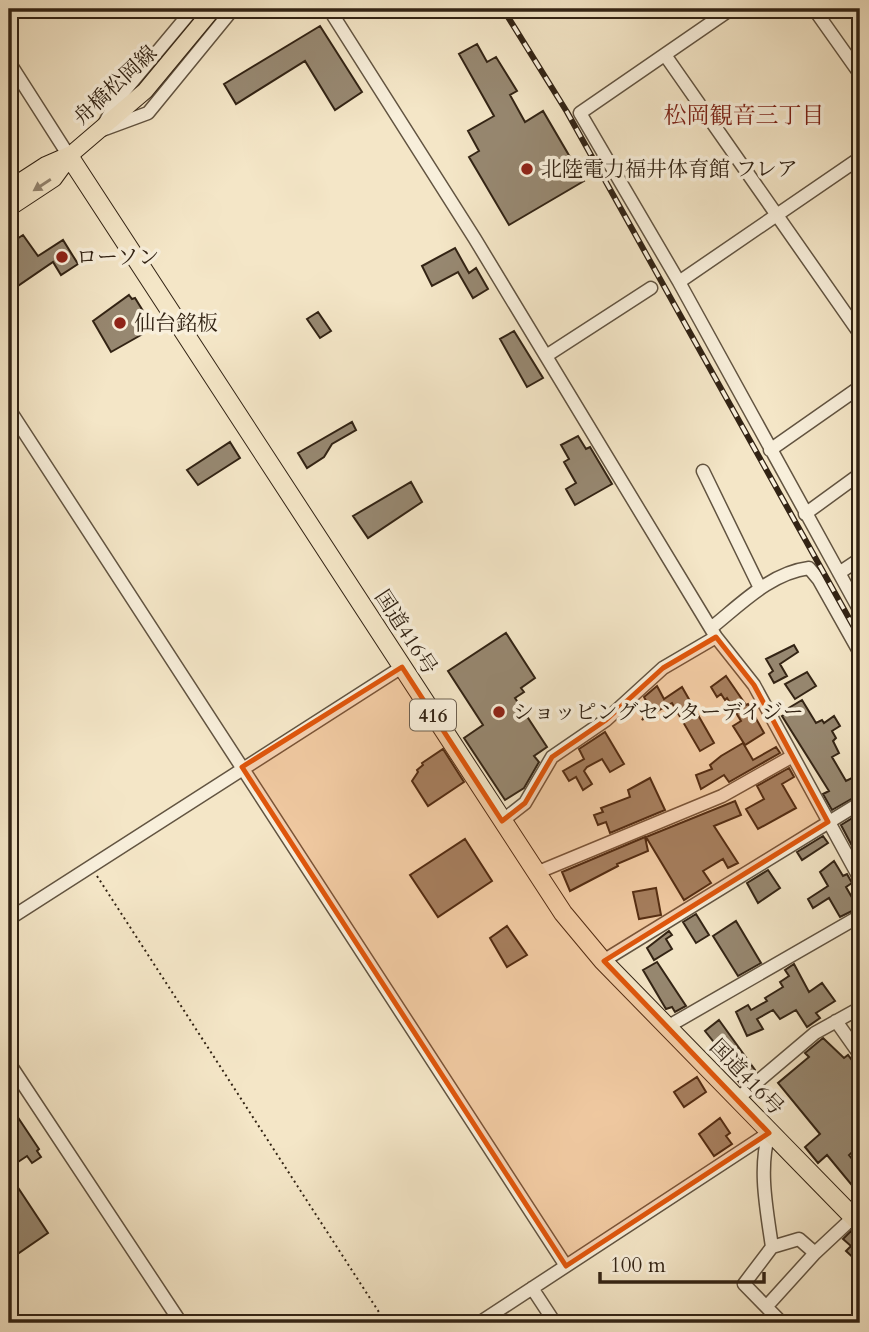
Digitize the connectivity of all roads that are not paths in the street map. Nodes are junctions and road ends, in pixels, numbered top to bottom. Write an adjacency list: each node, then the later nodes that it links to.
1 (193, 9): 10 (street)
2 (213, 9): 10 (main road, 舟橋松岡線)
3 (233, 9): 10 (street)
4 (329, 9): 19 (street)
5 (732, 9): 7 (street)
6 (814, 9): 9 (street)
7 (665, 55): 15 (street); 16 (street)
8 (9, 62): 11 (street)
9 (860, 74)
10 (102, 130): 11 (main road, 舟橋松岡線)
11 (69, 156): 13 (highway); 14 (highway, one-way to 14); 32 (highway, 国道416号 / 416)
12 (860, 158): 15 (street)
13 (9, 190)
14 (9, 207)
15 (778, 216): 16 (street); 18 (street)
16 (679, 282): 22 (street)
17 (651, 288): 19 (street)
18 (860, 334)
19 (546, 356): 30 (street)
20 (860, 387): 22 (street)
21 (9, 409): 34 (street)
22 (770, 450): 25 (street)
23 (704, 471): 28 (street)
24 (860, 474): 25 (street)
25 (805, 514): 27 (street)
26 (860, 559): 27 (street)
27 (839, 573): 29 (street)
28 (760, 588): 30 (street); 31 (street)
29 (860, 611)
30 (714, 633): 33 (street); 36 (street)
31 (860, 653)
32 (402, 667): 34 (street); 36 (highway, 国道416号 / 416)
33 (791, 757): 37 (street); 38 (street)
34 (242, 767): 41 (street); 53 (street)
35 (860, 803): 37 (street)
36 (502, 821): 38 (highway, 国道416号 / 416)
37 (828, 821): 39 (street); 42 (street)
38 (536, 873): 42 (highway, 国道416号 / 416)
39 (860, 879)
40 (860, 916): 45 (street)
41 (9, 919)
42 (603, 961): 45 (highway, 国道416号 / 416)
43 (860, 1008): 44 (street)
44 (836, 1021): 46 (street); 48 (street)
45 (667, 1027): 48 (highway, 国道416号 / 416)
46 (860, 1055)
47 (9, 1063): 56 (street)
48 (737, 1099): 49 (highway, 国道416号 / 416)
49 (769, 1133): 50 (highway, 国道416号 / 416); 51 (street); 53 (street)
50 (858, 1217): 52 (street)
51 (772, 1247): 52 (street); 55 (street)
52 (814, 1253): 55 (street)
53 (566, 1266): 54 (street)
54 (532, 1288): 57 (street); 58 (street)
55 (767, 1306): 59 (street)
56 (181, 1323)
57 (479, 1323)
58 (555, 1323)
59 (782, 1323)

